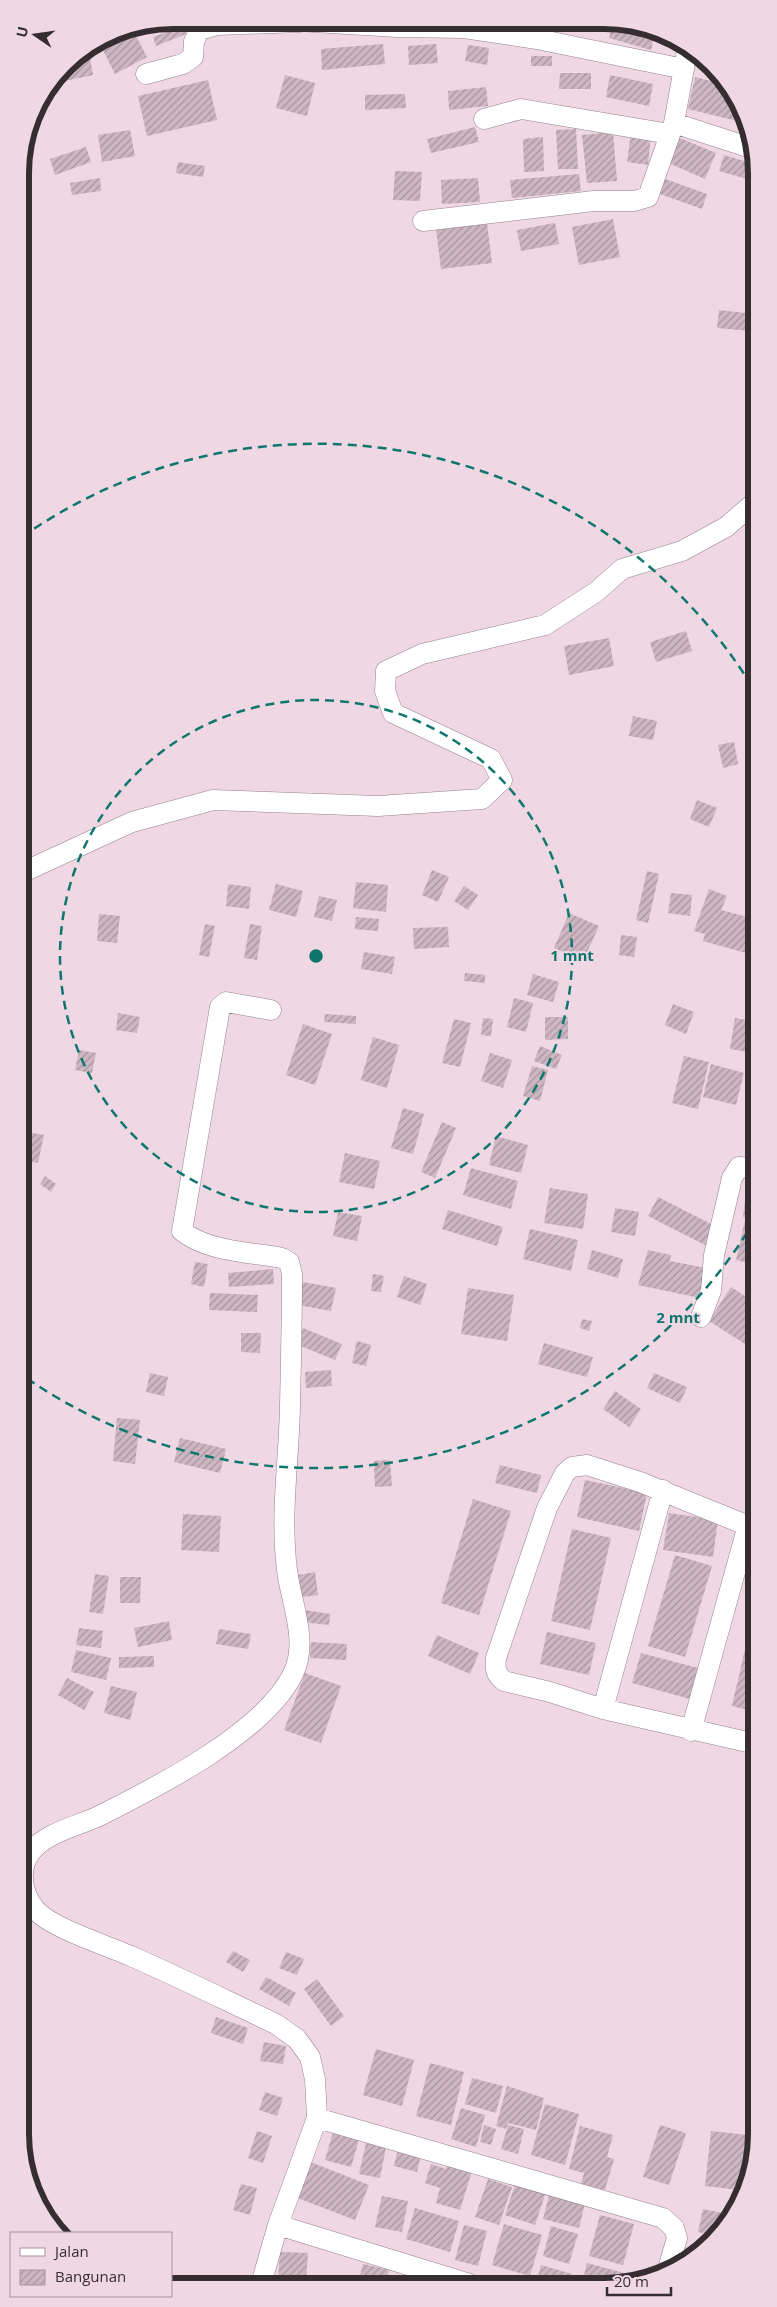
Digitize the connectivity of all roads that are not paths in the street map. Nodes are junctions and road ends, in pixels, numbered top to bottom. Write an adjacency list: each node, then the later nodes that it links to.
1 (203, 29): 5 (street)
2 (471, 29): 4 (street)
3 (687, 55): 4 (street)
4 (684, 69): 7 (street)
5 (146, 74)
6 (484, 119): 7 (street)
7 (672, 128): 8 (street); 9 (street)
8 (745, 147)
9 (423, 221)
10 (748, 507): 11 (street)
11 (29, 870)
12 (270, 1010): 21 (street)
13 (748, 1168): 14 (street)
14 (701, 1317)
15 (663, 1490): 16 (street); 18 (street); 18 (street)
16 (748, 1525)
17 (748, 1540): 19 (street)
18 (603, 1709): 19 (street)
19 (691, 1731): 20 (street)
20 (748, 1742)
21 (29, 1854)
22 (29, 1899): 23 (street)
23 (316, 2118): 24 (street); 25 (street)
24 (278, 2225): 26 (street); 27 (street)
25 (670, 2262)
26 (263, 2278)
27 (450, 2278)

